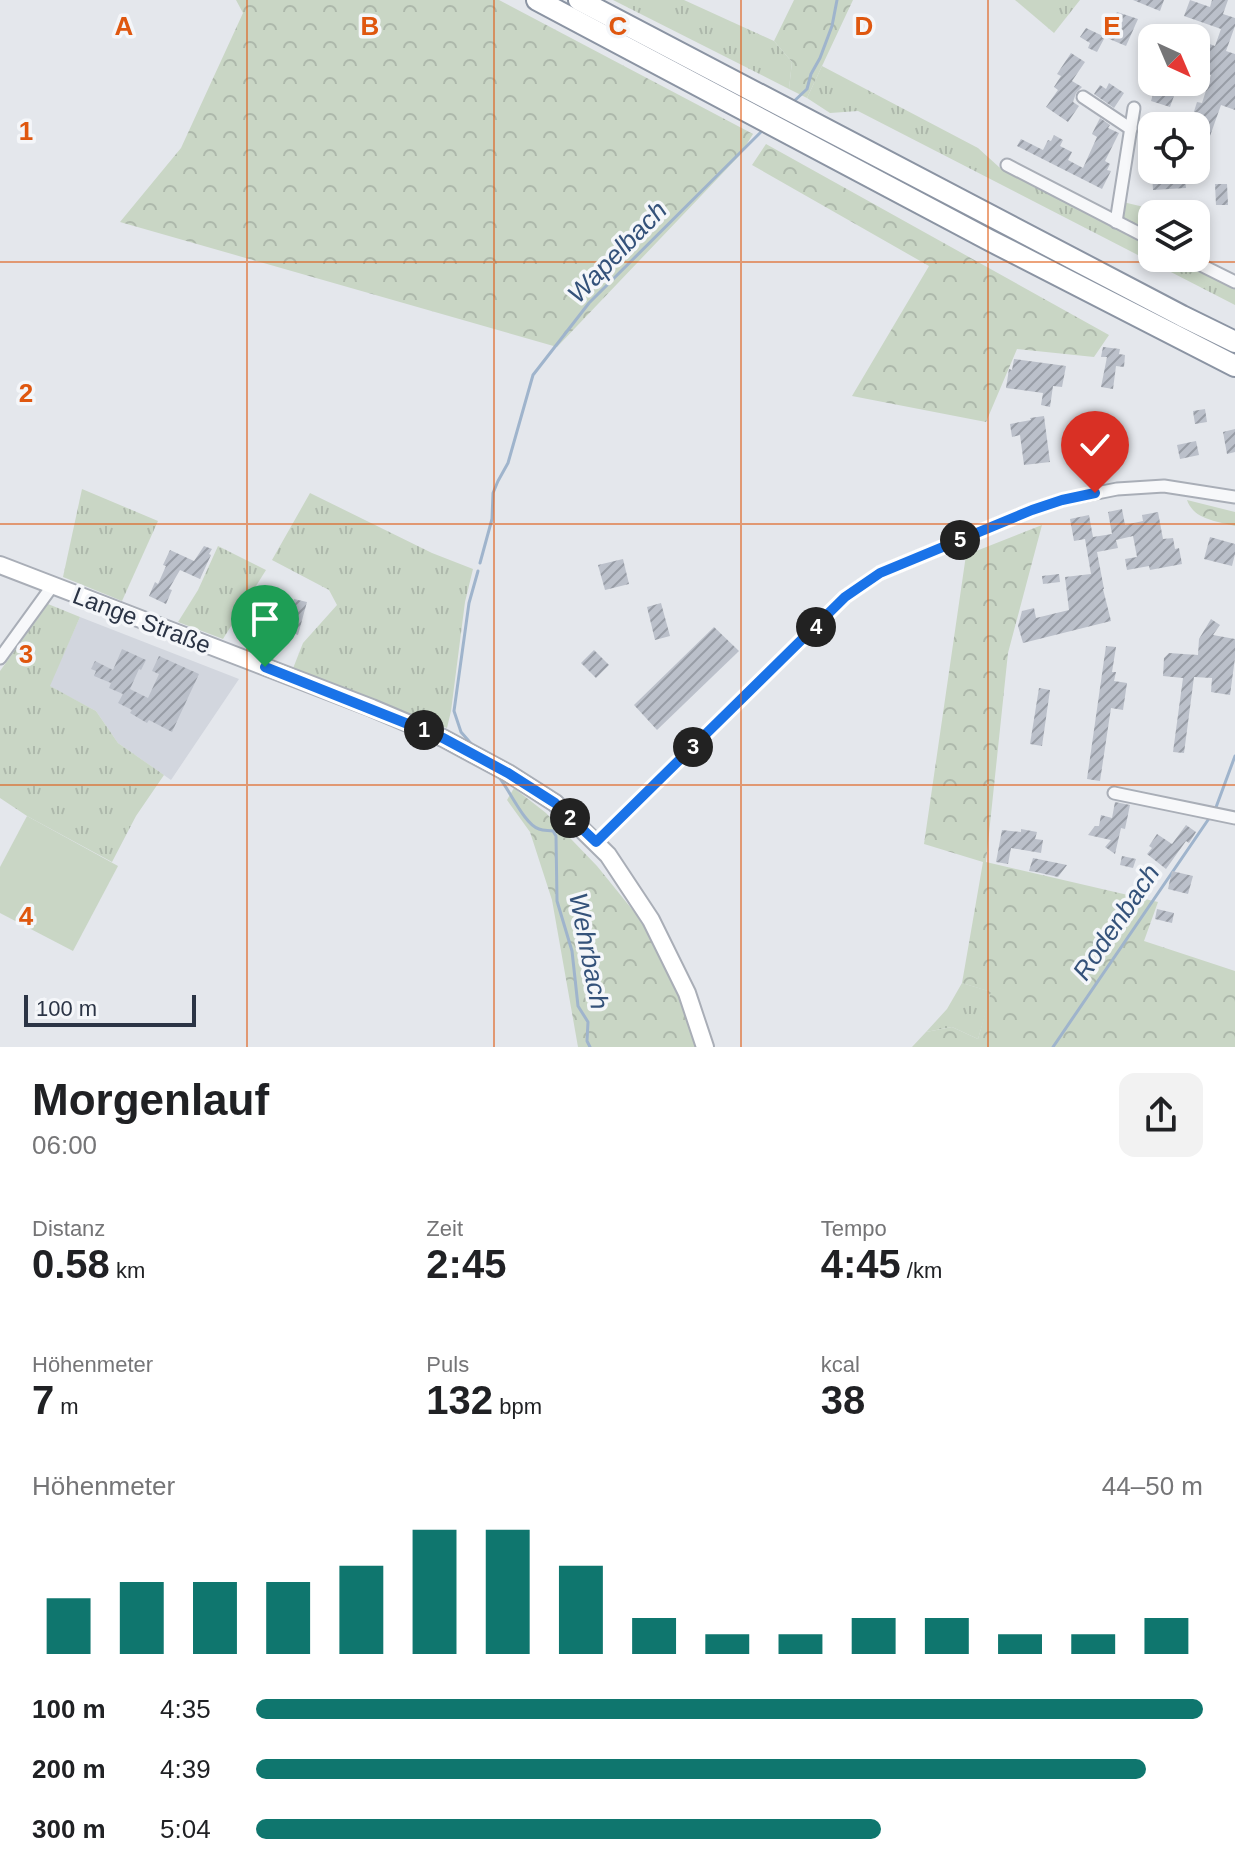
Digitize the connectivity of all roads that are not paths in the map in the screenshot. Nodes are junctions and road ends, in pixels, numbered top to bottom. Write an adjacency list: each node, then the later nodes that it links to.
1 (537, 0): 4 (highway)
2 (579, 0): 4 (highway)
3 (1083, 97): 6 (street)
4 (749, 100): 12 (highway); 13 (highway)
5 (1134, 108): 6 (street)
6 (1131, 129): 8 (street)
7 (1007, 165): 8 (street)
8 (1116, 222): 9 (street)
9 (1138, 233)
10 (1210, 270): 11 (street)
11 (1235, 282)
12 (1235, 342)
13 (1235, 366)
14 (1235, 497): 20 (street)
15 (0, 565): 16 (street, Lange Straße)
16 (53, 585): 17 (street); 20 (street, Lange Straße)
17 (0, 658)
18 (1114, 793): 19 (street)
19 (1235, 818)
20 (596, 842): 21 (street, Lange Straße)
21 (705, 1047)

